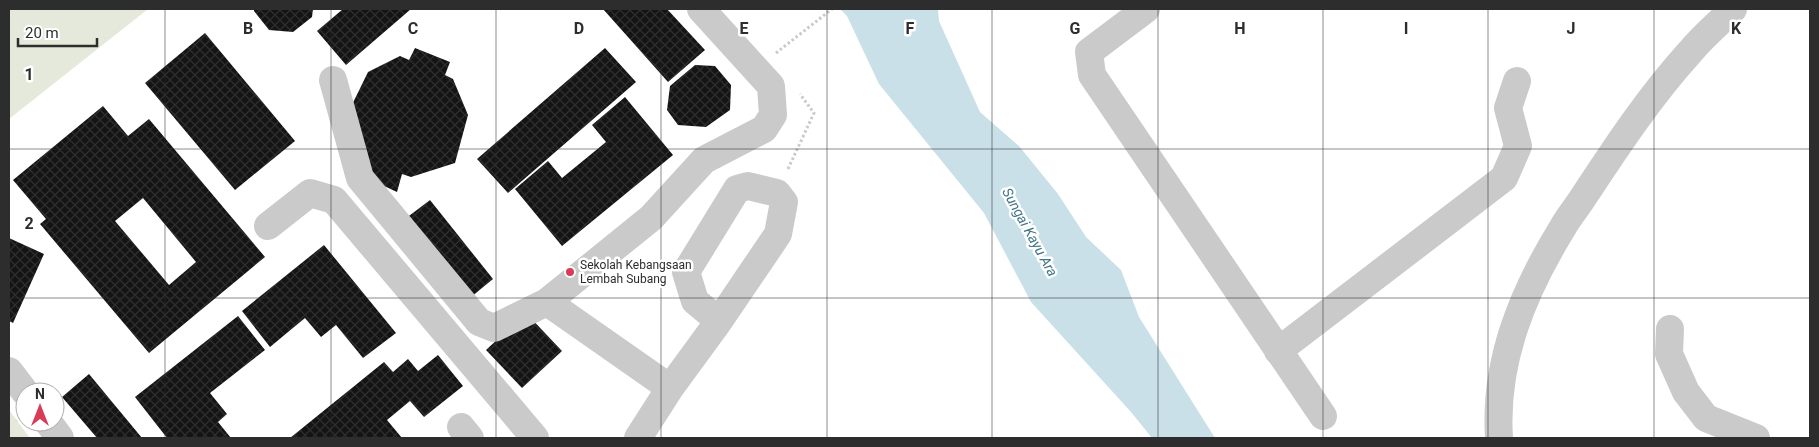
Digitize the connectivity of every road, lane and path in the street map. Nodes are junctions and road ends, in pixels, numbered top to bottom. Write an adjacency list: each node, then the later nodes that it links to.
1 (701, 9): 11 (street)
2 (832, 9): 5 (path)
3 (1146, 9): 14 (street)
4 (1733, 9): 21 (street)
5 (772, 56)
6 (333, 80): 11 (street)
7 (1517, 81): 14 (street)
8 (802, 97): 9 (path)
9 (777, 193): 12 (street); 12 (street)
10 (268, 226): 19 (street)
11 (547, 302): 17 (street)
12 (719, 321): 17 (street)
13 (1670, 329): 22 (street)
14 (1278, 351): 18 (street)
15 (9, 371): 16 (street)
16 (17, 382)
17 (670, 388): 20 (street)
18 (1323, 416)
19 (536, 438)
20 (638, 438)
21 (1499, 438)
22 (1756, 438)

